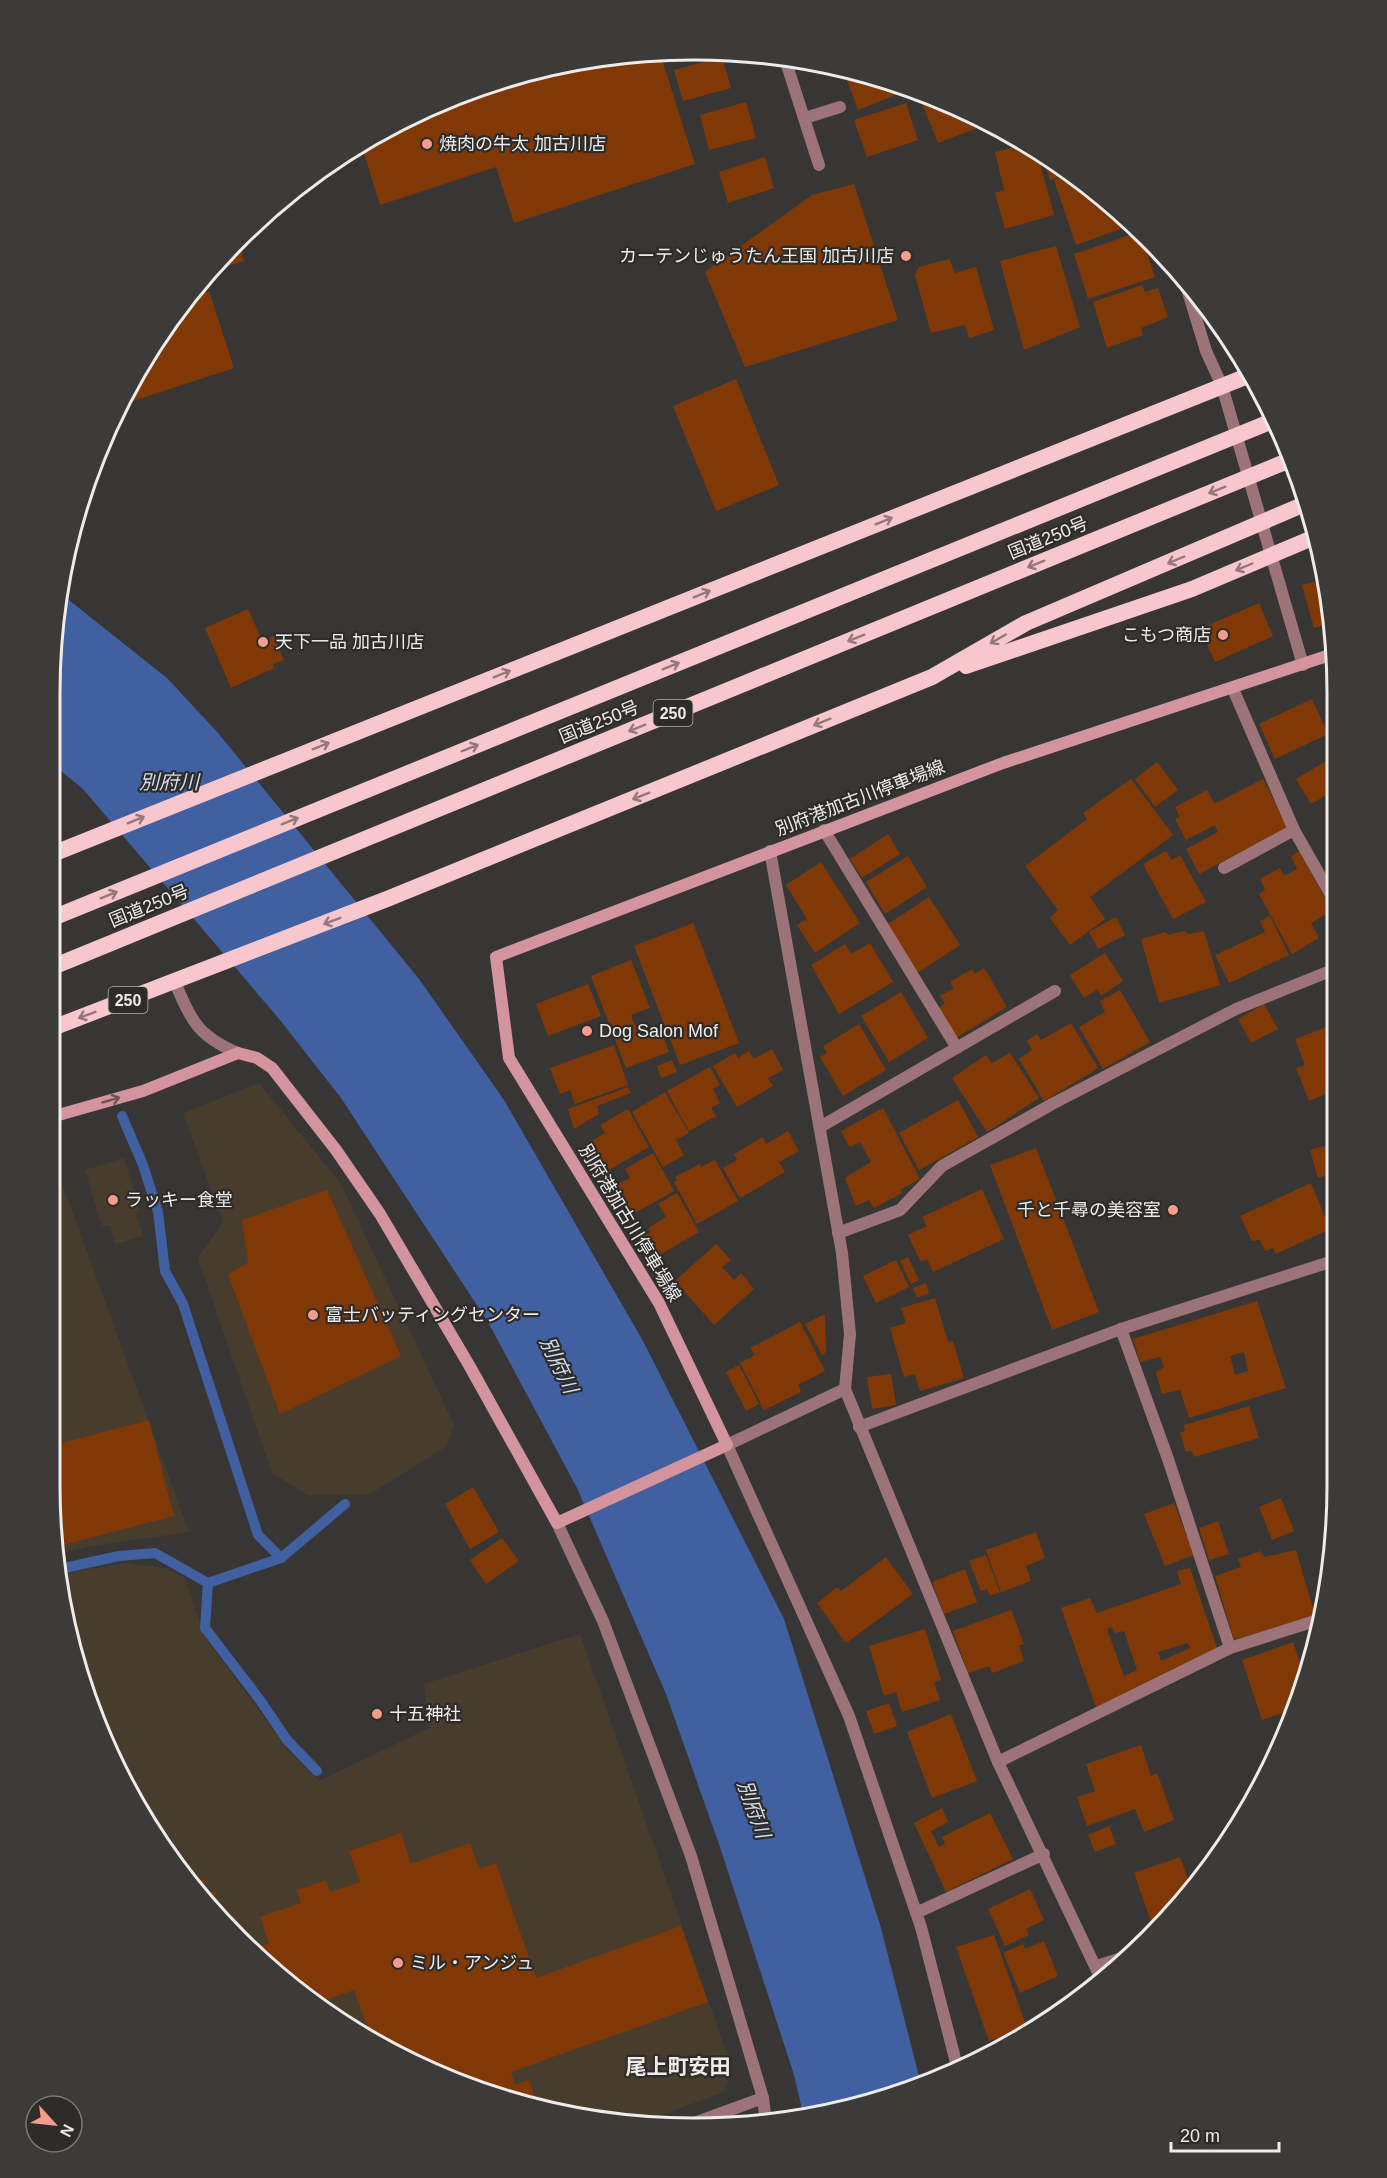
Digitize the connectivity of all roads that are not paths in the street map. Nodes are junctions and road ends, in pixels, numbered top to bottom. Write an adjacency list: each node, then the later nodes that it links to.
1 (788, 67): 3 (street)
2 (840, 107): 3 (street)
3 (805, 118): 4 (street)
4 (819, 165)
5 (1191, 302): 7 (street)
6 (1243, 378): 7 (highway)
7 (1222, 386): 11 (street); 20 (highway, one-way to 7)
8 (1267, 423): 24 (highway, 国道250号 / 250, one-way to 8, bridge)
9 (1283, 463): 25 (highway, 国道250号 / 250, one-way to 25, bridge)
10 (1298, 507): 11 (highway, 250)
11 (1261, 523): 13 (street); 16 (highway, 250, one-way to 16)
12 (1307, 540): 13 (highway, 250)
13 (1271, 555): 15 (street); 16 (highway, 250, one-way to 16)
14 (1326, 657): 15 (main road, 別府港加古川停車場線)
15 (1303, 665): 17 (main road, 別府港加古川停車場線)
16 (932, 677): 27 (highway, 250, one-way to 27)
17 (1233, 689): 18 (main road, 別府港加古川停車場線); 19 (street)
18 (825, 830): 21 (main road, 別府港加古川停車場線); 30 (street)
19 (1294, 830): 22 (street); 23 (street)
20 (60, 851)
21 (770, 851): 33 (street); 39 (main road, 別府港加古川停車場線)
22 (1224, 867)
23 (1327, 888)
24 (60, 915)
25 (60, 964)
26 (1327, 972): 34 (street)
27 (175, 982): 29 (highway, 250, one-way to 29); 31 (street)
28 (1055, 991): 30 (street)
29 (60, 1025)
30 (957, 1048): 33 (street)
31 (238, 1053): 32 (main road, one-way to 31); 40 (main road)
32 (60, 1115)
33 (820, 1127): 34 (street)
34 (838, 1233): 37 (street)
35 (1327, 1263): 36 (street)
36 (1121, 1329): 38 (street); 42 (street)
37 (845, 1389): 38 (street); 39 (street)
38 (859, 1427): 43 (street)
39 (727, 1445): 40 (main road); 45 (street)
40 (557, 1523): 50 (street)
41 (1311, 1622): 42 (street)
42 (1230, 1648): 43 (street)
43 (998, 1762): 44 (street)
44 (1044, 1854): 45 (street); 47 (street)
45 (916, 1913): 49 (street)
46 (1110, 1961): 47 (street)
47 (1098, 1966): 48 (street)
48 (1099, 1971)
49 (956, 2061)
50 (763, 2098): 51 (street); 52 (street)
51 (765, 2114)
52 (709, 2118)

